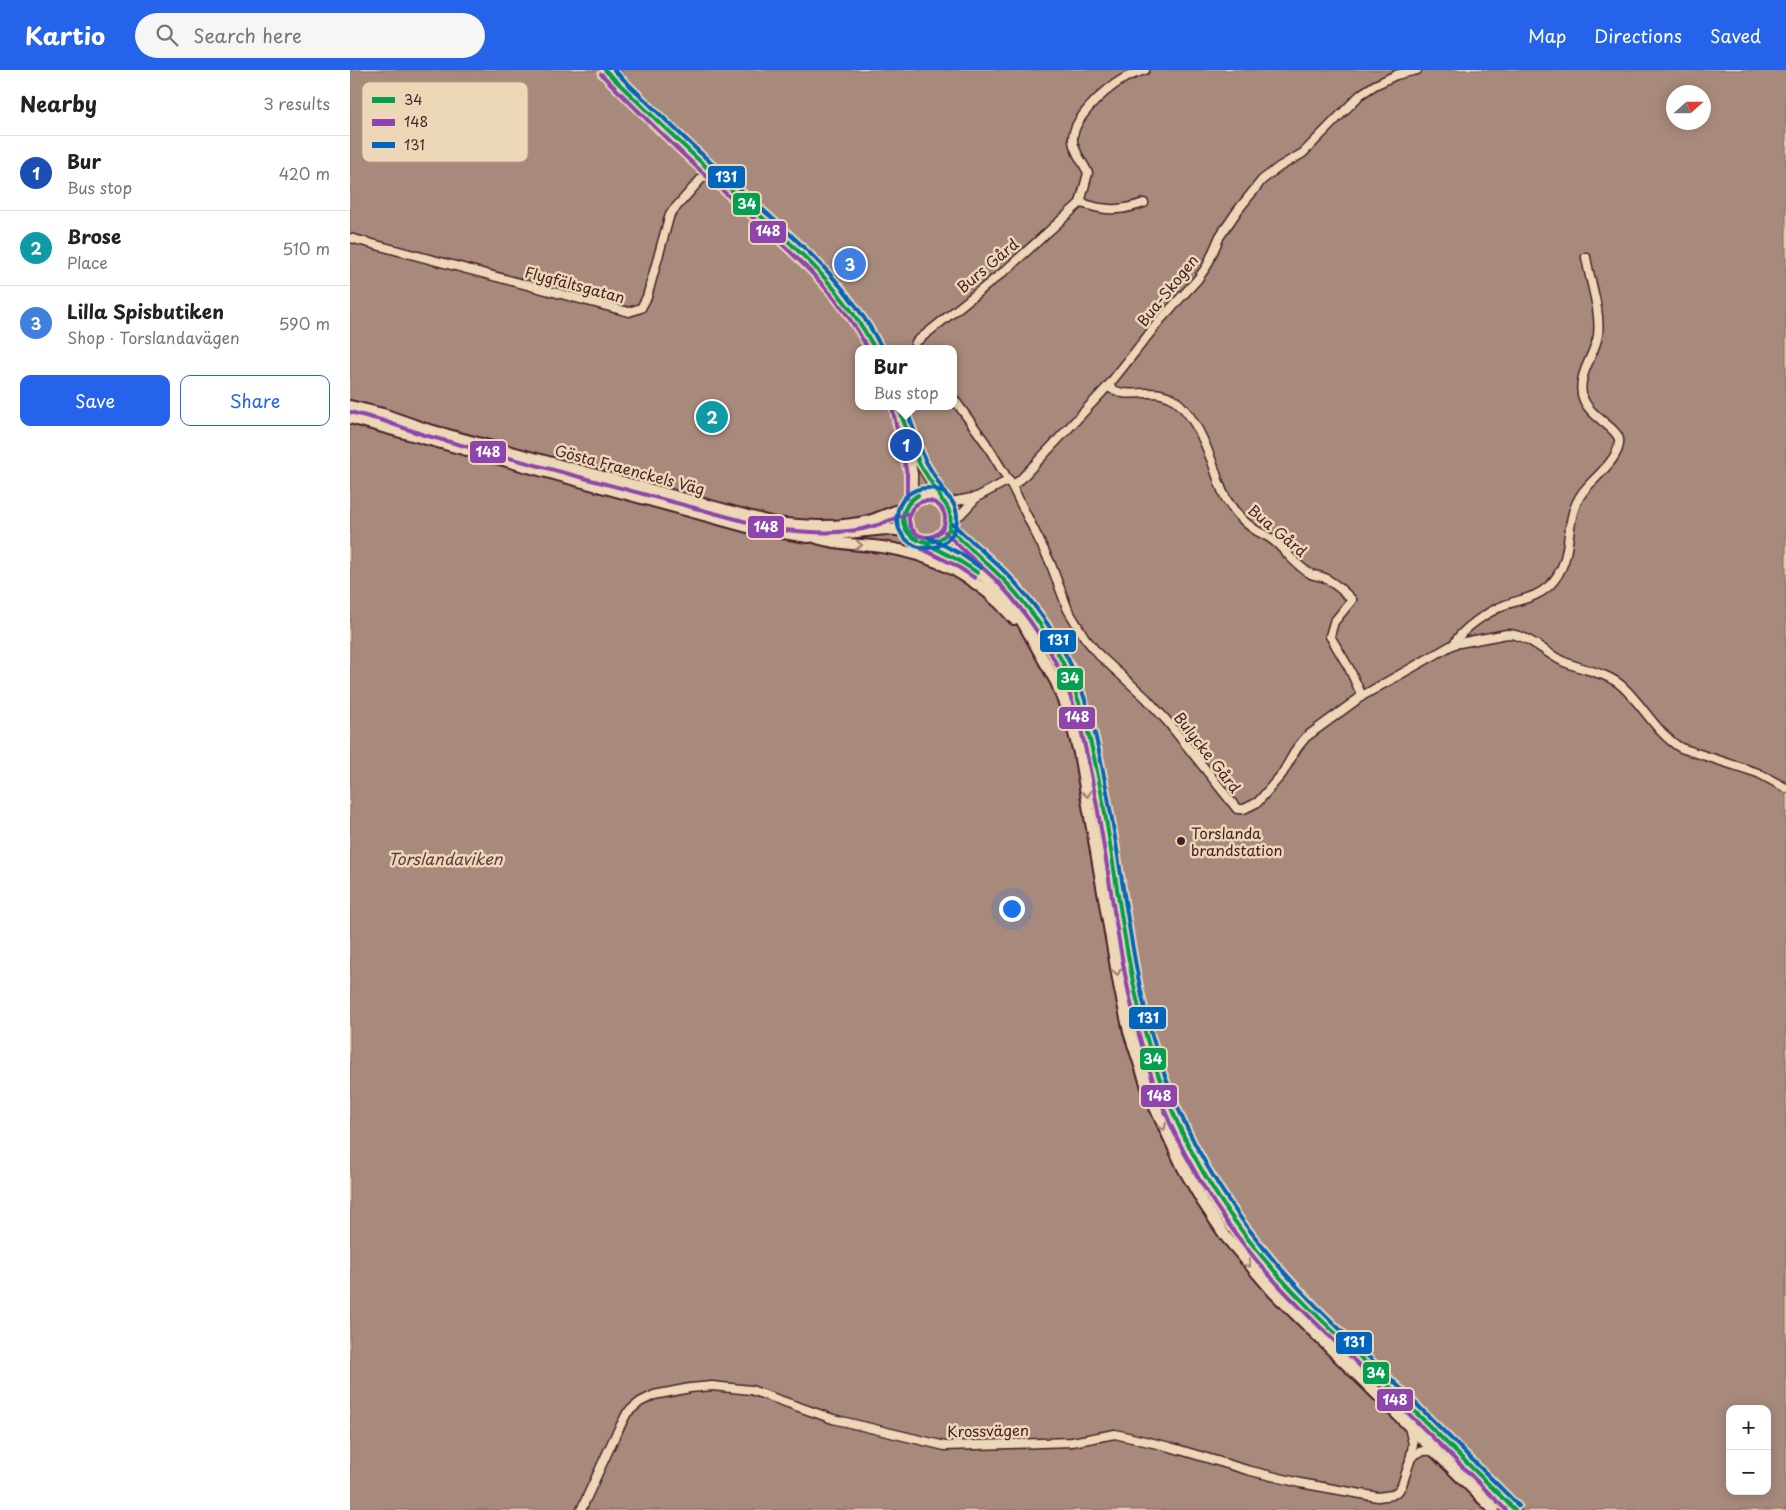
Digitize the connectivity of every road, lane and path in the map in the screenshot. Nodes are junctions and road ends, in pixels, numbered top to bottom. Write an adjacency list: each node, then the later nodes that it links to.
1 (605, 70): 5 (street)
2 (613, 70): 5 (street)
3 (1145, 70): 7 (street)
4 (1417, 70): 13 (street, Bua-Skogen)
5 (643, 106): 6 (street)
6 (710, 170): 9 (street, Flygfältsgatan); 11 (street)
7 (1080, 203): 8 (street); 12 (street, Burs Gård)
8 (1144, 204)
9 (350, 238)
10 (1586, 256): 29 (street, Bulycke Gård)
11 (873, 345)
12 (915, 345)
13 (1108, 386): 19 (street, Bua-Skogen); 30 (street, Bua Gård)
14 (957, 402): 19 (street)
15 (350, 406): 23 (main road, Gösta Fraenckels Väg)
16 (899, 410): 18 (street)
17 (350, 418): 26 (main road, Gösta Fraenckels Väg)
18 (902, 419): 21 (street); 22 (street)
19 (1011, 483): 20 (street, Bua-Skogen); 30 (street, Bulycke Gård)
20 (978, 497): 22 (street); 24 (street)
21 (913, 498): 22 (main road); 23 (main road)
22 (943, 501): 24 (main road)
23 (905, 508): 25 (main road)
24 (950, 524): 27 (main road); 37 (main road)
25 (906, 531): 26 (main road, Gösta Fraenckels Väg); 27 (main road)
26 (813, 537): 28 (main road, Gösta Fraenckels Väg, one-way to 28)
27 (925, 542): 28 (main road)
28 (1029, 635): 32 (main road, one-way to 32)
29 (1454, 644): 30 (street, Bulycke Gård); 31 (street, Bulycke Gård)
30 (1362, 696)
31 (1786, 788)
32 (1409, 1427): 33 (main road); 34 (street, Krossvägen)
33 (1435, 1452): 34 (street); 36 (main road)
34 (1410, 1459): 35 (street, Krossvägen)
35 (581, 1510)
36 (1494, 1510)
37 (1515, 1510)

